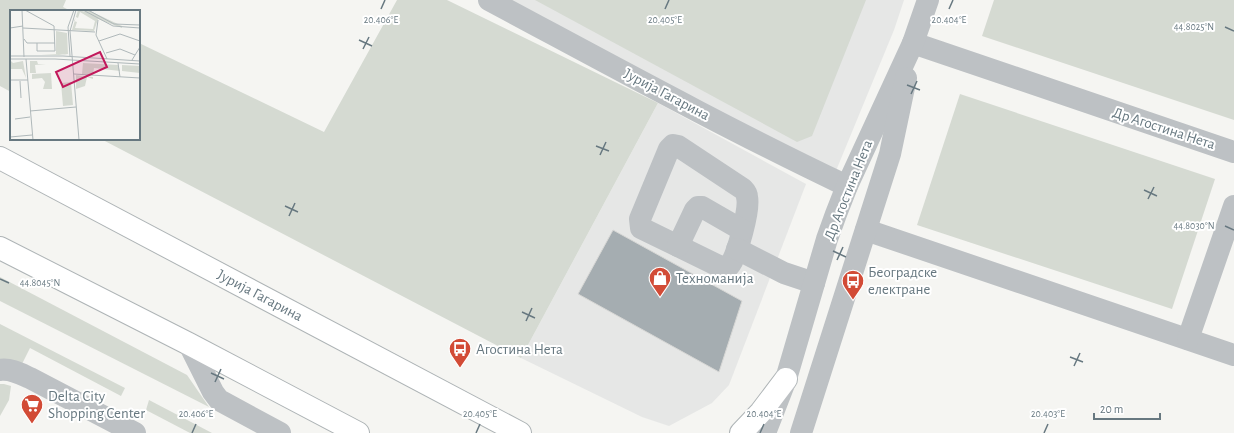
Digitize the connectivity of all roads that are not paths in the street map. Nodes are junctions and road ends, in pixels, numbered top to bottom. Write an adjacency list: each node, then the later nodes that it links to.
1 (489, 0): 6 (street, Јурија Гагарина)
2 (928, 0): 3 (street, Др Агостина Нета)
3 (913, 43): 4 (street, Др Агостина Нета); 6 (street, Др Агостина Нета); 8 (street, Др Агостина Нета)
4 (1234, 152)
5 (0, 158): 21 (main road, Јурија Гагарина)
6 (847, 186): 12 (street, Др Агостина Нета)
7 (1234, 206): 13 (street)
8 (866, 230): 13 (street); 24 (street, Др Агостина Нета)
9 (740, 239): 10 (street); 10 (street); 10 (street); 12 (street)
10 (678, 246)
11 (0, 248): 14 (main road)
12 (814, 283): 17 (street, Др Агостина Нета)
13 (1188, 339): 15 (street)
14 (189, 344): 19 (street); 20 (main road)
15 (1234, 355)
16 (0, 370): 18 (street)
17 (786, 379): 22 (main road); 23 (street, Др Агостина Нета)
18 (135, 433)
19 (280, 433)
20 (358, 433)
21 (520, 433)
22 (741, 433)
23 (765, 433)
24 (801, 433)

